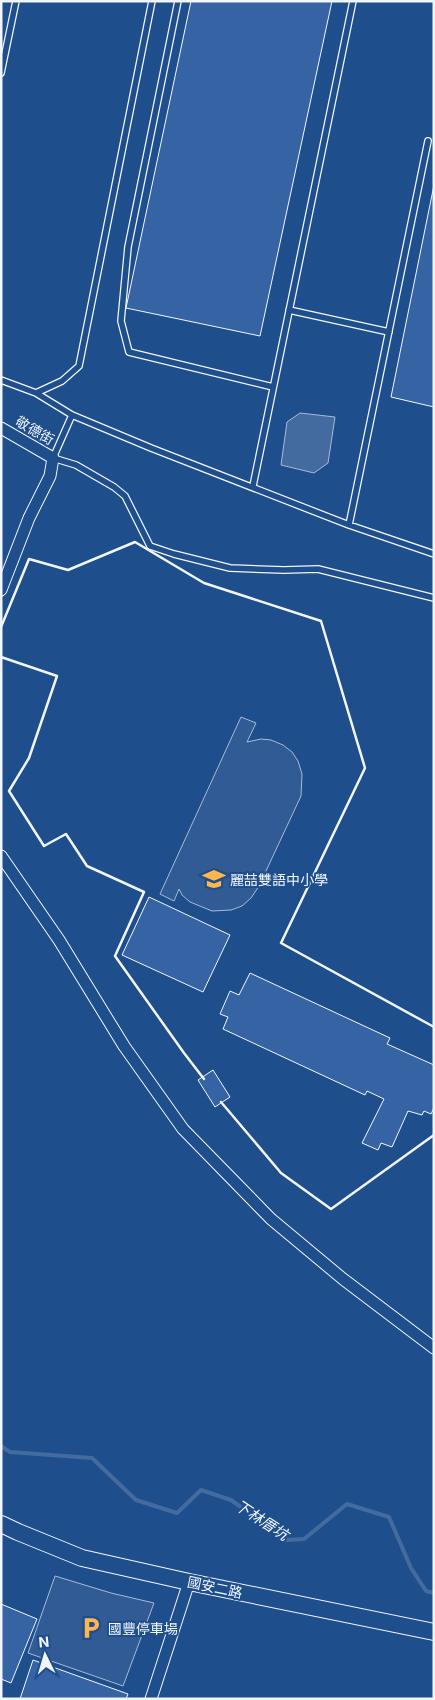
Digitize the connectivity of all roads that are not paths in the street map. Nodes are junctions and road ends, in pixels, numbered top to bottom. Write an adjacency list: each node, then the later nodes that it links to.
1 (16, 1): 5 (lane)
2 (152, 1): 11 (lane)
3 (178, 1): 10 (lane)
4 (353, 1): 7 (lane)
5 (1, 73)
6 (428, 141): 8 (lane)
7 (289, 310): 8 (lane); 10 (lane)
8 (389, 332): 16 (lane)
9 (1, 380): 11 (lane)
10 (273, 388): 15 (lane)
11 (36, 393): 12 (lane)
12 (72, 415): 14 (lane); 15 (lane)
13 (1, 428): 14 (street, 敬德街)
14 (53, 458): 18 (street); 19 (lane)
15 (253, 486): 16 (lane)
16 (349, 525): 17 (lane)
17 (434, 554)
18 (1, 590)
19 (434, 598)
20 (1, 856): 21 (street)
21 (434, 1348)
22 (1, 1524): 23 (street, 國安二路)
23 (189, 1582): 24 (street, 國安二路); 25 (street)
24 (434, 1632)
25 (151, 1699)

